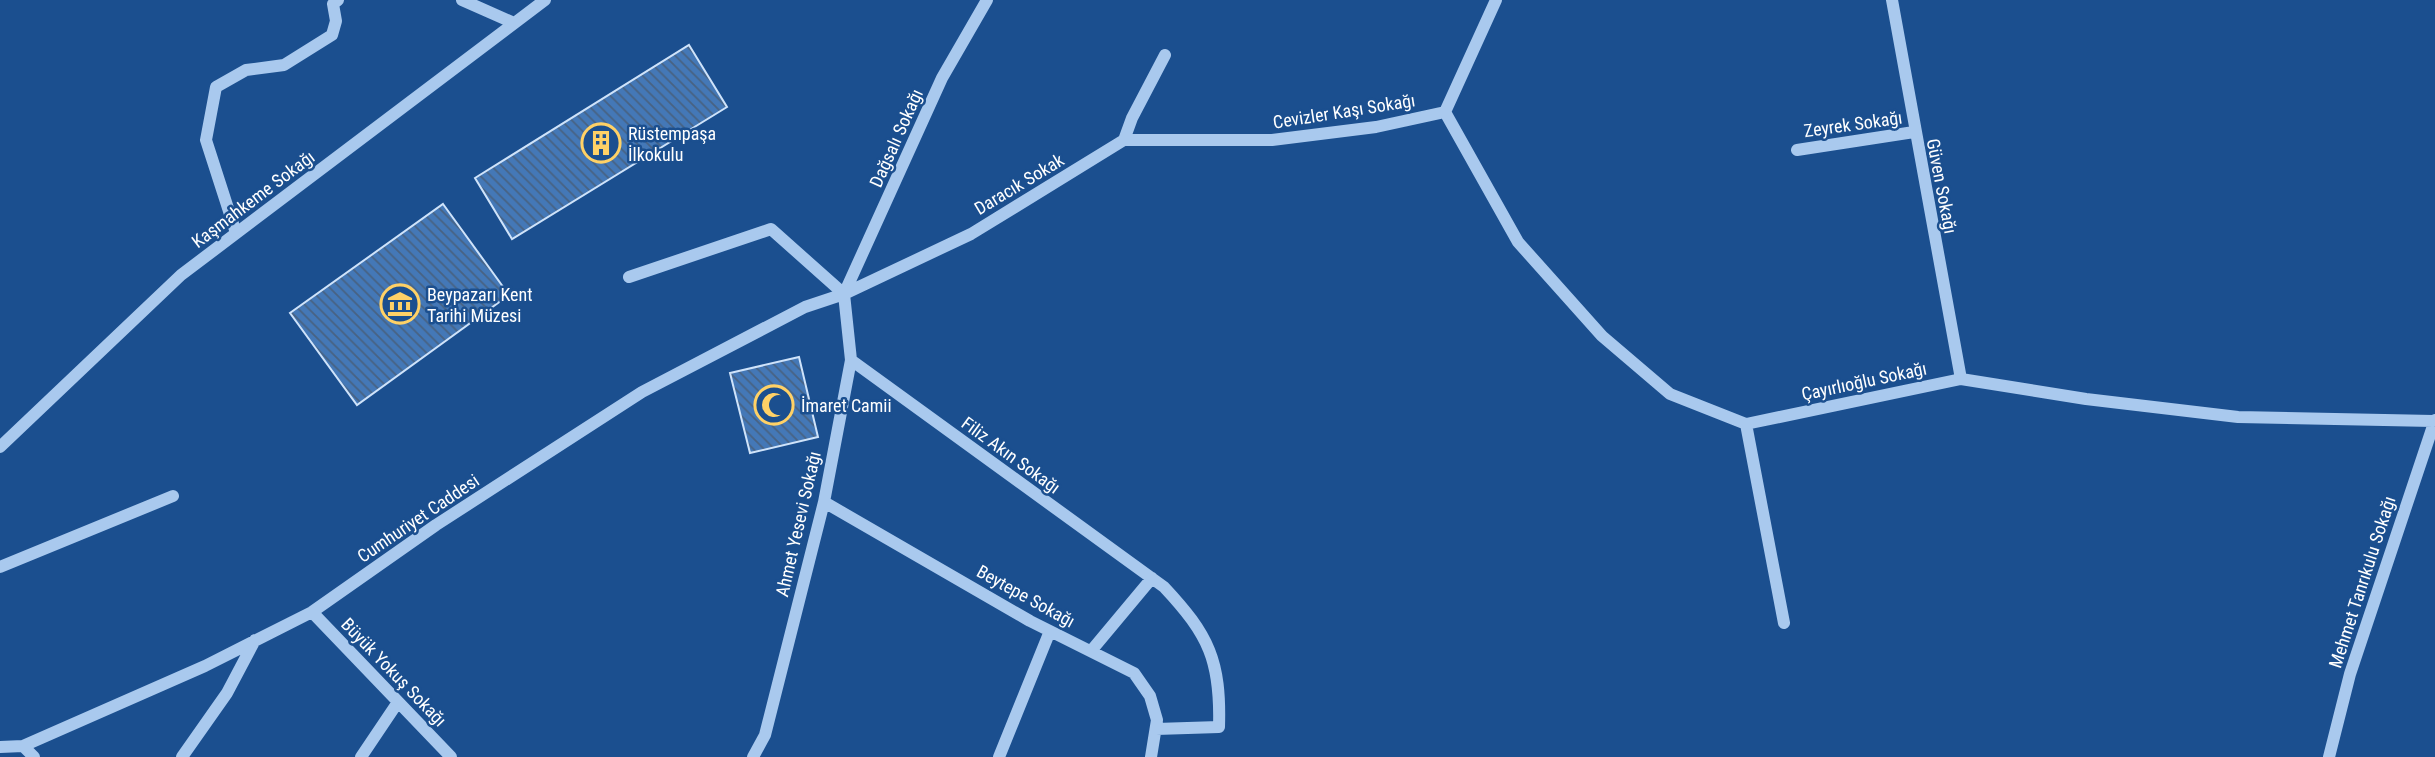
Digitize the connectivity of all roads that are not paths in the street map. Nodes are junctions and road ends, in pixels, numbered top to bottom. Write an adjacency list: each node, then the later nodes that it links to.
1 (338, 0): 13 (street)
2 (461, 0): 7 (street)
3 (545, 0): 7 (street, Kaşmahkeme Sokağı)
4 (987, 0): 15 (street, Dağsalı Sokağı)
5 (1496, 0): 9 (street)
6 (1892, 0): 10 (street, Güven Sokağı)
7 (514, 23): 13 (street, Kaşmahkeme Sokağı)
8 (1165, 55): 11 (street)
9 (1444, 112): 11 (street, Cevizler Kaşı Sokağı); 19 (street)
10 (1914, 132): 12 (street, Zeyrek Sokağı); 17 (street, Güven Sokağı)
11 (1124, 140): 15 (street, Daracık Sokak)
12 (1797, 150)
13 (236, 233): 20 (street, Kaşmahkeme Sokağı)
14 (629, 277): 15 (street)
15 (845, 294): 16 (street, Ahmet Yesevi Sokağı); 25 (street, Cumhuriyet Caddesi)
16 (851, 360): 22 (street, Ahmet Yesevi Sokağı); 24 (street, Filiz Akın Sokağı)
17 (1961, 379): 18 (street, Çayırlıoğlu Sokağı); 19 (street, Çayırlıoğlu Sokağı)
18 (2434, 420): 41 (street, Mehmet Tanrıkulu Sokağı)
19 (1746, 424): 26 (street)
20 (0, 447)
21 (173, 496): 23 (street)
22 (824, 502): 27 (street, Beytepe Sokağı); 38 (street, Ahmet Yesevi Sokağı)
23 (0, 567)
24 (1152, 578): 29 (street); 31 (street, Filiz Akın Sokağı)
25 (312, 612): 28 (street, Cumhuriyet Caddesi); 30 (street, Büyük Yokuş Sokağı)
26 (1784, 624)
27 (1050, 631): 29 (street, Beytepe Sokağı); 39 (street)
28 (255, 640): 32 (street, Cumhuriyet Caddesi); 35 (street)
29 (1091, 651): 31 (street, Beytepe Sokağı)
30 (398, 702): 36 (street); 37 (street, Büyük Yokuş Sokağı)
31 (1156, 729): 40 (street, Beytepe Sokağı)
32 (23, 746): 33 (street, Cumhuriyet Caddesi); 34 (street)
33 (0, 747)
34 (34, 757)
35 (182, 757)
36 (361, 757)
37 (451, 757)
38 (753, 757)
39 (999, 757)
40 (1152, 757)
41 (2329, 757)

